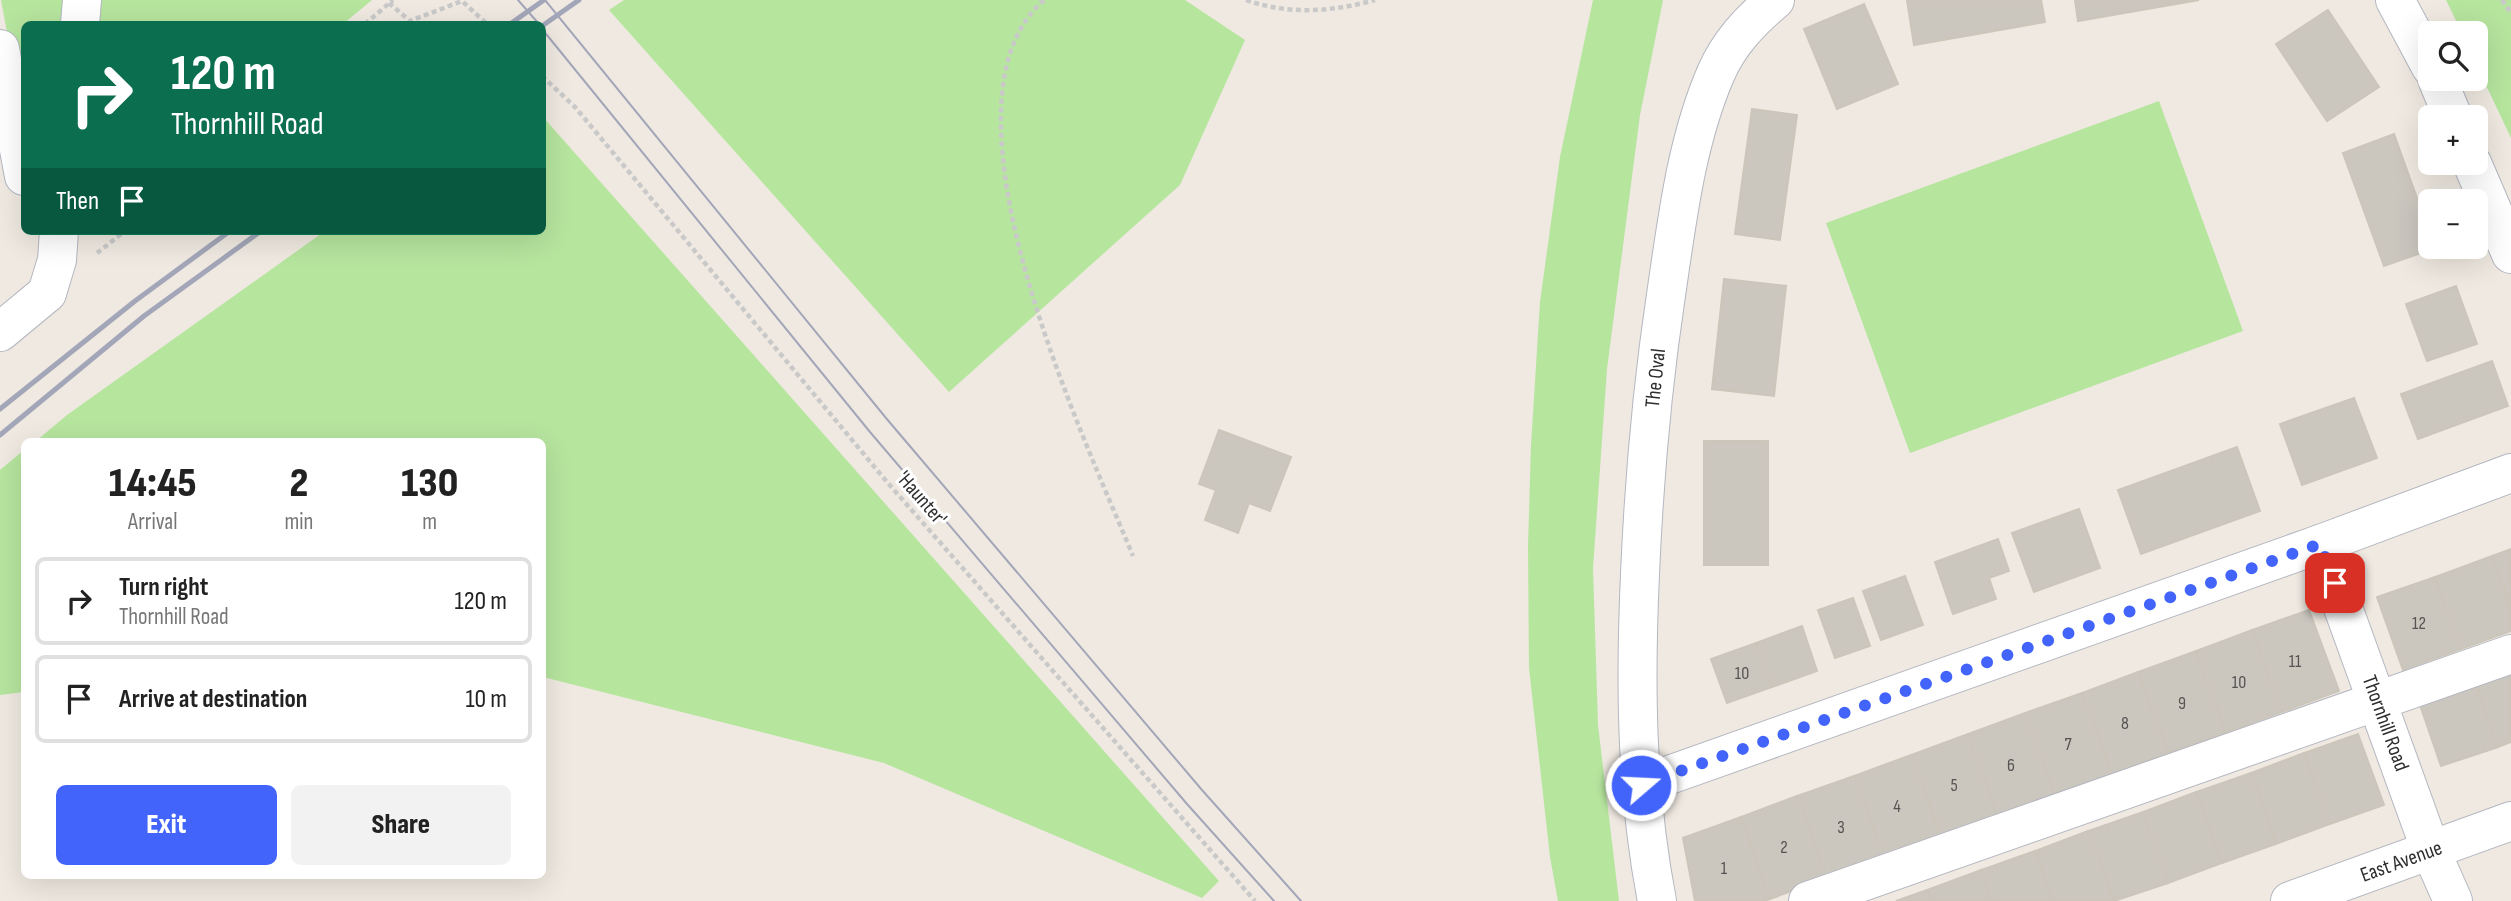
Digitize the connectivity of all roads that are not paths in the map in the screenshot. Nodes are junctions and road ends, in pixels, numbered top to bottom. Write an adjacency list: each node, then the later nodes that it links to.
1 (82, 0): 4 (street)
2 (2395, 0): 5 (street)
3 (1751, 6): 18 (street, The Oval)
4 (80, 21)
5 (2418, 43)
6 (0, 49): 7 (street)
7 (21, 160)
8 (2477, 175): 11 (street)
9 (36, 235): 12 (street)
10 (60, 235): 12 (street)
11 (2511, 254)
12 (47, 293): 13 (street)
13 (0, 331)
14 (2511, 473): 15 (street)
15 (2320, 544): 17 (street, Thornhill Road); 18 (street)
16 (2511, 654): 17 (street)
17 (2377, 699): 20 (street, Thornhill Road); 22 (street)
18 (1641, 785): 21 (street, The Oval)
19 (2511, 821): 20 (street, East Avenue)
20 (2431, 851): 23 (street, East Avenue); 24 (street, Thornhill Road)
21 (1657, 901)
22 (1808, 901)
23 (2290, 901)
24 (2453, 901)

